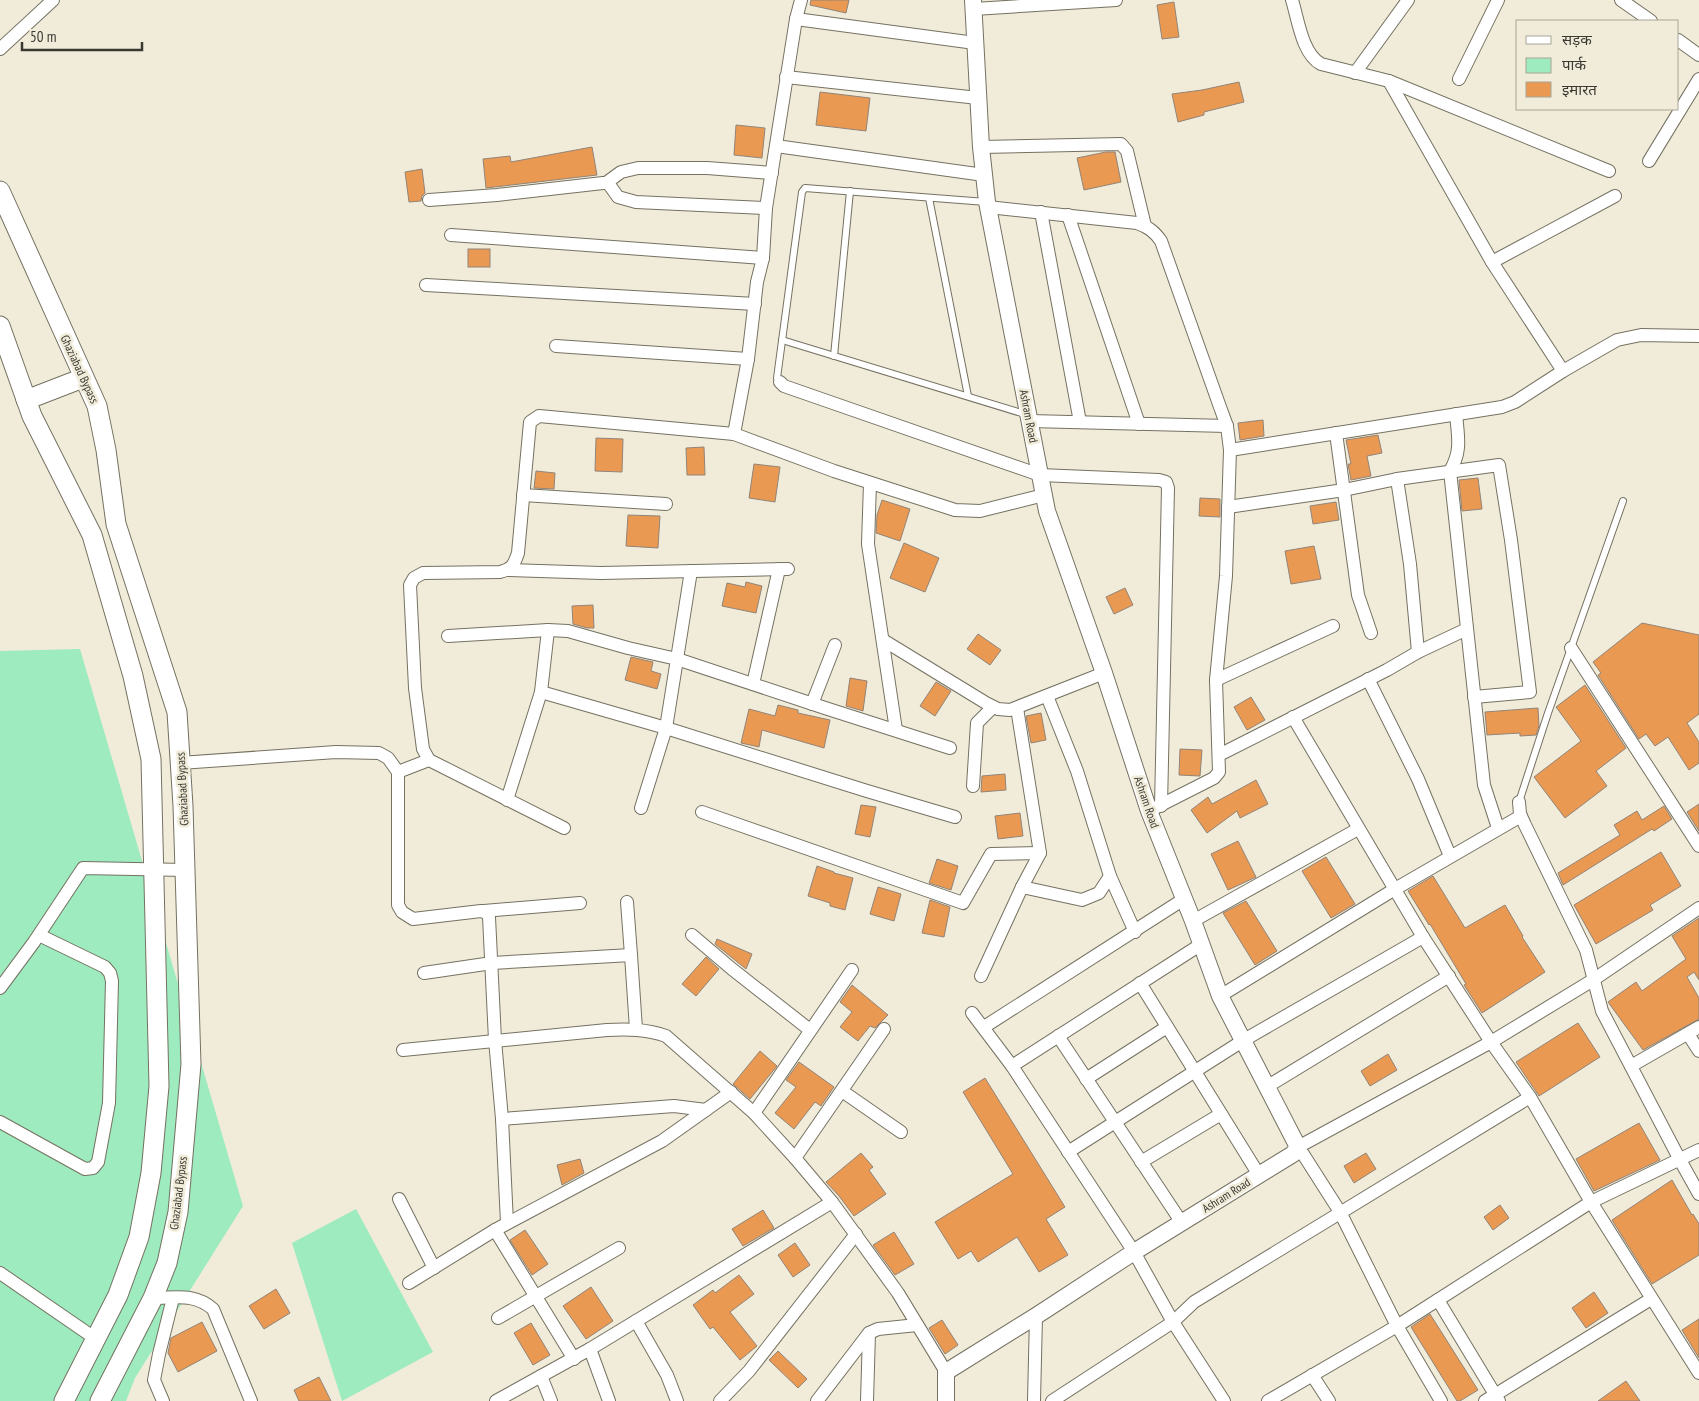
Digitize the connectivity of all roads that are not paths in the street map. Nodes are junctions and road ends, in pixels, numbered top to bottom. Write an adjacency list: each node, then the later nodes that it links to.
1 (53, 0): 14 (street)
2 (801, 0): 10 (street)
3 (1105, 0): 4 (street); 9 (street)
4 (1116, 0)
5 (1292, 0): 16 (street)
6 (1408, 0): 16 (street)
7 (1498, 0): 18 (street)
8 (1621, 0): 11 (street)
9 (973, 5): 13 (street, Ashram Road)
10 (796, 19): 13 (street); 17 (street)
11 (1650, 20)
12 (1679, 41): 15 (street)
13 (975, 43): 21 (street, Ashram Road)
14 (0, 49)
15 (1699, 55)
16 (1355, 72): 20 (street)
17 (786, 77): 21 (street); 22 (street)
18 (1459, 79)
19 (1699, 79): 24 (street)
20 (1389, 81): 25 (street); 41 (street)
21 (978, 98): 23 (street, Ashram Road)
22 (776, 146): 26 (street); 27 (street)
23 (981, 147): 27 (street, Ashram Road); 38 (street)
24 (1649, 161)
25 (1609, 171)
26 (772, 172): 28 (street); 35 (street)
27 (984, 175): 34 (street, Ashram Road)
28 (606, 183): 33 (street); 35 (street)
29 (0, 191): 51 (main road, Ghaziabad Bypass)
30 (850, 191): 32 (lane); 46 (lane); 48 (lane)
31 (1615, 196): 41 (street)
32 (929, 198): 34 (lane); 53 (lane)
33 (429, 200)
34 (987, 205): 36 (street); 56 (street, Ashram Road)
35 (766, 208): 40 (street)
36 (1040, 212): 37 (street); 57 (street)
37 (1068, 216): 38 (street); 58 (street)
38 (1145, 226): 59 (street)
39 (451, 235): 40 (street)
40 (763, 258): 43 (street)
41 (1492, 262): 50 (street)
42 (426, 285): 43 (street)
43 (755, 304): 49 (street)
44 (0, 326): 54 (main road)
45 (1699, 336): 50 (street)
46 (782, 340): 48 (lane); 52 (lane)
47 (556, 346): 49 (street)
48 (834, 356): 53 (lane)
49 (748, 359): 61 (street)
50 (1563, 371): 55 (street)
51 (83, 378): 54 (main road); 101 (main road, Ghaziabad Bypass)
52 (780, 382): 64 (street)
53 (968, 396): 56 (lane)
54 (26, 400): 117 (main road)
55 (1456, 414): 60 (street); 63 (street)
56 (1029, 418): 57 (street); 64 (street, Ashram Road)
57 (1080, 422): 58 (street)
58 (1139, 424): 59 (street)
59 (1227, 426): 62 (street)
60 (1336, 433): 62 (street); 67 (street)
61 (734, 434): 66 (street); 68 (street)
62 (1230, 450): 72 (street)
63 (1450, 472): 65 (street); 76 (street); 91 (street)
64 (1040, 475): 69 (street, Ashram Road); 107 (street)
65 (1397, 479): 67 (street); 83 (street)
66 (870, 483): 69 (street); 80 (street)
67 (1344, 490): 72 (street); 78 (street)
68 (523, 495): 71 (street); 73 (street)
69 (1044, 495): 85 (street, Ashram Road)
70 (1623, 501): 82 (lane)
71 (666, 504)
72 (1228, 506): 87 (street)
73 (509, 570): 74 (street); 100 (street)
74 (691, 571): 84 (street); 88 (street)
75 (1333, 626): 87 (street)
76 (1467, 629): 83 (street); 91 (street)
77 (548, 630): 79 (street); 84 (street); 89 (street)
78 (1371, 633)
79 (448, 636)
80 (882, 640): 93 (street); 97 (street)
81 (835, 645): 92 (street)
82 (1571, 648): 105 (lane); 114 (street)
83 (1418, 652): 86 (street)
84 (678, 659): 88 (street); 96 (street)
85 (1104, 673): 90 (street); 107 (street, Ashram Road)
86 (1368, 679): 95 (street); 116 (street)
87 (1216, 680): 99 (street)
88 (753, 684): 92 (street)
89 (541, 692): 96 (street); 104 (street)
90 (1047, 696): 94 (street); 119 (street)
91 (1474, 697): 112 (street)
92 (812, 704): 97 (street)
93 (993, 707): 94 (street); 103 (street)
94 (1017, 708): 115 (street)
95 (1293, 717): 99 (street); 113 (street)
96 (666, 728): 106 (street); 110 (street)
97 (896, 730): 98 (street)
98 (950, 748)
99 (1219, 755): 107 (street)
100 (429, 760): 102 (street); 104 (street)
101 (180, 763): 102 (street); 118 (main road, Ghaziabad Bypass)
102 (398, 772): 126 (street)
103 (973, 786)
104 (508, 800): 111 (street)
105 (1519, 802): 109 (street)
106 (640, 808)
107 (1155, 808): 122 (street, Ashram Road)
108 (702, 812): 115 (street)
109 (1520, 816): 112 (street); 139 (street)
110 (955, 817)
111 (564, 828)
112 (1498, 828): 116 (street)
113 (1358, 829): 121 (street); 127 (street)
114 (1699, 846)
115 (1040, 853): 120 (street)
116 (1450, 856): 121 (street)
117 (154, 870): 118 (street); 129 (street); 204 (main road)
118 (185, 870): 193 (main road, Ghaziabad Bypass)
119 (1110, 876): 120 (street); 128 (street)
120 (1022, 888): 137 (street)
121 (1395, 889): 131 (street); 142 (street)
122 (1184, 899): 127 (street, Ashram Road); 128 (street)
123 (627, 902): 133 (street)
124 (580, 903): 126 (street)
125 (1699, 908): 139 (street)
126 (484, 911): 134 (street)
127 (1193, 921): 132 (street, Ashram Road)
128 (1135, 932): 144 (street)
129 (39, 935): 141 (street); 168 (street)
130 (692, 935): 148 (street)
131 (1423, 937): 138 (street); 152 (street)
132 (1200, 945): 140 (street); 142 (street, Ashram Road)
133 (631, 955): 134 (street); 146 (street)
134 (492, 962): 136 (street); 151 (street)
135 (852, 970): 148 (street)
136 (424, 973)
137 (981, 976)
138 (1449, 976): 153 (street); 160 (street)
139 (1593, 980): 153 (street); 157 (street)
140 (1140, 983): 145 (street); 150 (street)
141 (0, 988)
142 (1220, 996): 152 (street, Ashram Road)
143 (972, 1013): 144 (street)
144 (984, 1027): 156 (street)
145 (1167, 1027): 158 (street); 159 (street)
146 (636, 1029): 151 (street); 162 (street)
147 (884, 1029): 161 (street)
148 (810, 1030): 165 (street)
149 (1694, 1030): 155 (street); 157 (street)
150 (1058, 1036): 156 (street); 159 (street)
151 (495, 1040): 154 (street); 167 (street)
152 (1244, 1040): 158 (street); 160 (street, Ashram Road)
153 (1491, 1042): 163 (street); 171 (street)
154 (402, 1050)
155 (1699, 1051)
156 (1012, 1066): 173 (street)
157 (1631, 1066): 175 (street)
158 (1195, 1072): 166 (street); 169 (street)
159 (1086, 1079): 169 (street)
160 (1268, 1086): 171 (street, Ashram Road)
161 (842, 1091): 170 (street); 174 (street)
162 (731, 1092): 164 (street); 165 (street)
163 (1530, 1098): 181 (street); 182 (street)
164 (706, 1110): 167 (street); 183 (street)
165 (754, 1112): 174 (street)
166 (1221, 1114): 176 (street); 177 (street)
167 (502, 1119): 183 (street)
168 (0, 1122)
169 (1115, 1122): 173 (street); 176 (street)
170 (901, 1132)
171 (1298, 1148): 177 (street, Ashram Road); 182 (street)
172 (1699, 1150): 175 (street)
173 (1068, 1152): 188 (street)
174 (795, 1158): 180 (street)
175 (1680, 1160): 178 (street); 181 (street)
176 (1142, 1162): 184 (street)
177 (1259, 1175): 184 (street, Ashram Road)
178 (1699, 1194)
179 (399, 1199): 189 (street)
180 (832, 1202): 186 (street); 199 (street)
181 (1590, 1202): 195 (street); 196 (street)
182 (1340, 1212): 200 (street); 202 (street)
183 (507, 1223): 185 (street)
184 (1182, 1223): 188 (street, Ashram Road)
185 (495, 1230): 189 (street); 192 (street)
186 (856, 1234): 201 (street); 220 (street)
187 (619, 1248): 192 (street)
188 (1134, 1252): 197 (street, Ashram Road); 200 (street)
189 (434, 1268): 191 (street)
190 (0, 1273): 204 (street)
191 (410, 1283)
192 (535, 1296): 198 (street); 206 (street)
193 (153, 1298): 194 (street); 213 (main road, Ghaziabad Bypass)
194 (173, 1298): 214 (street); 215 (street)
195 (1651, 1299): 208 (street); 211 (street)
196 (1438, 1300): 202 (street); 211 (street)
197 (1036, 1316): 207 (street, Ashram Road); 224 (street)
198 (498, 1318)
199 (636, 1321): 205 (street); 219 (street)
200 (1173, 1322): 225 (street); 226 (street)
201 (917, 1326): 203 (street); 207 (street)
202 (1396, 1326): 209 (street); 229 (street)
203 (869, 1333): 221 (street); 222 (street)
204 (96, 1339): 212 (main road)
205 (590, 1349): 206 (street); 218 (street)
206 (574, 1358): 210 (street)
207 (946, 1372): 223 (street)
208 (1699, 1373)
209 (1312, 1375): 227 (street); 228 (street)
210 (541, 1376): 216 (street); 217 (street)
211 (1493, 1399)
212 (64, 1401)
213 (100, 1401)
214 (163, 1401)
215 (251, 1401)
216 (496, 1401)
217 (551, 1401)
218 (610, 1401)
219 (677, 1401)
220 (720, 1401)
221 (817, 1401)
222 (867, 1401)
223 (946, 1401)
224 (1034, 1401)
225 (1052, 1401)
226 (1224, 1401)
227 (1268, 1401)
228 (1329, 1401)
229 (1441, 1401)

